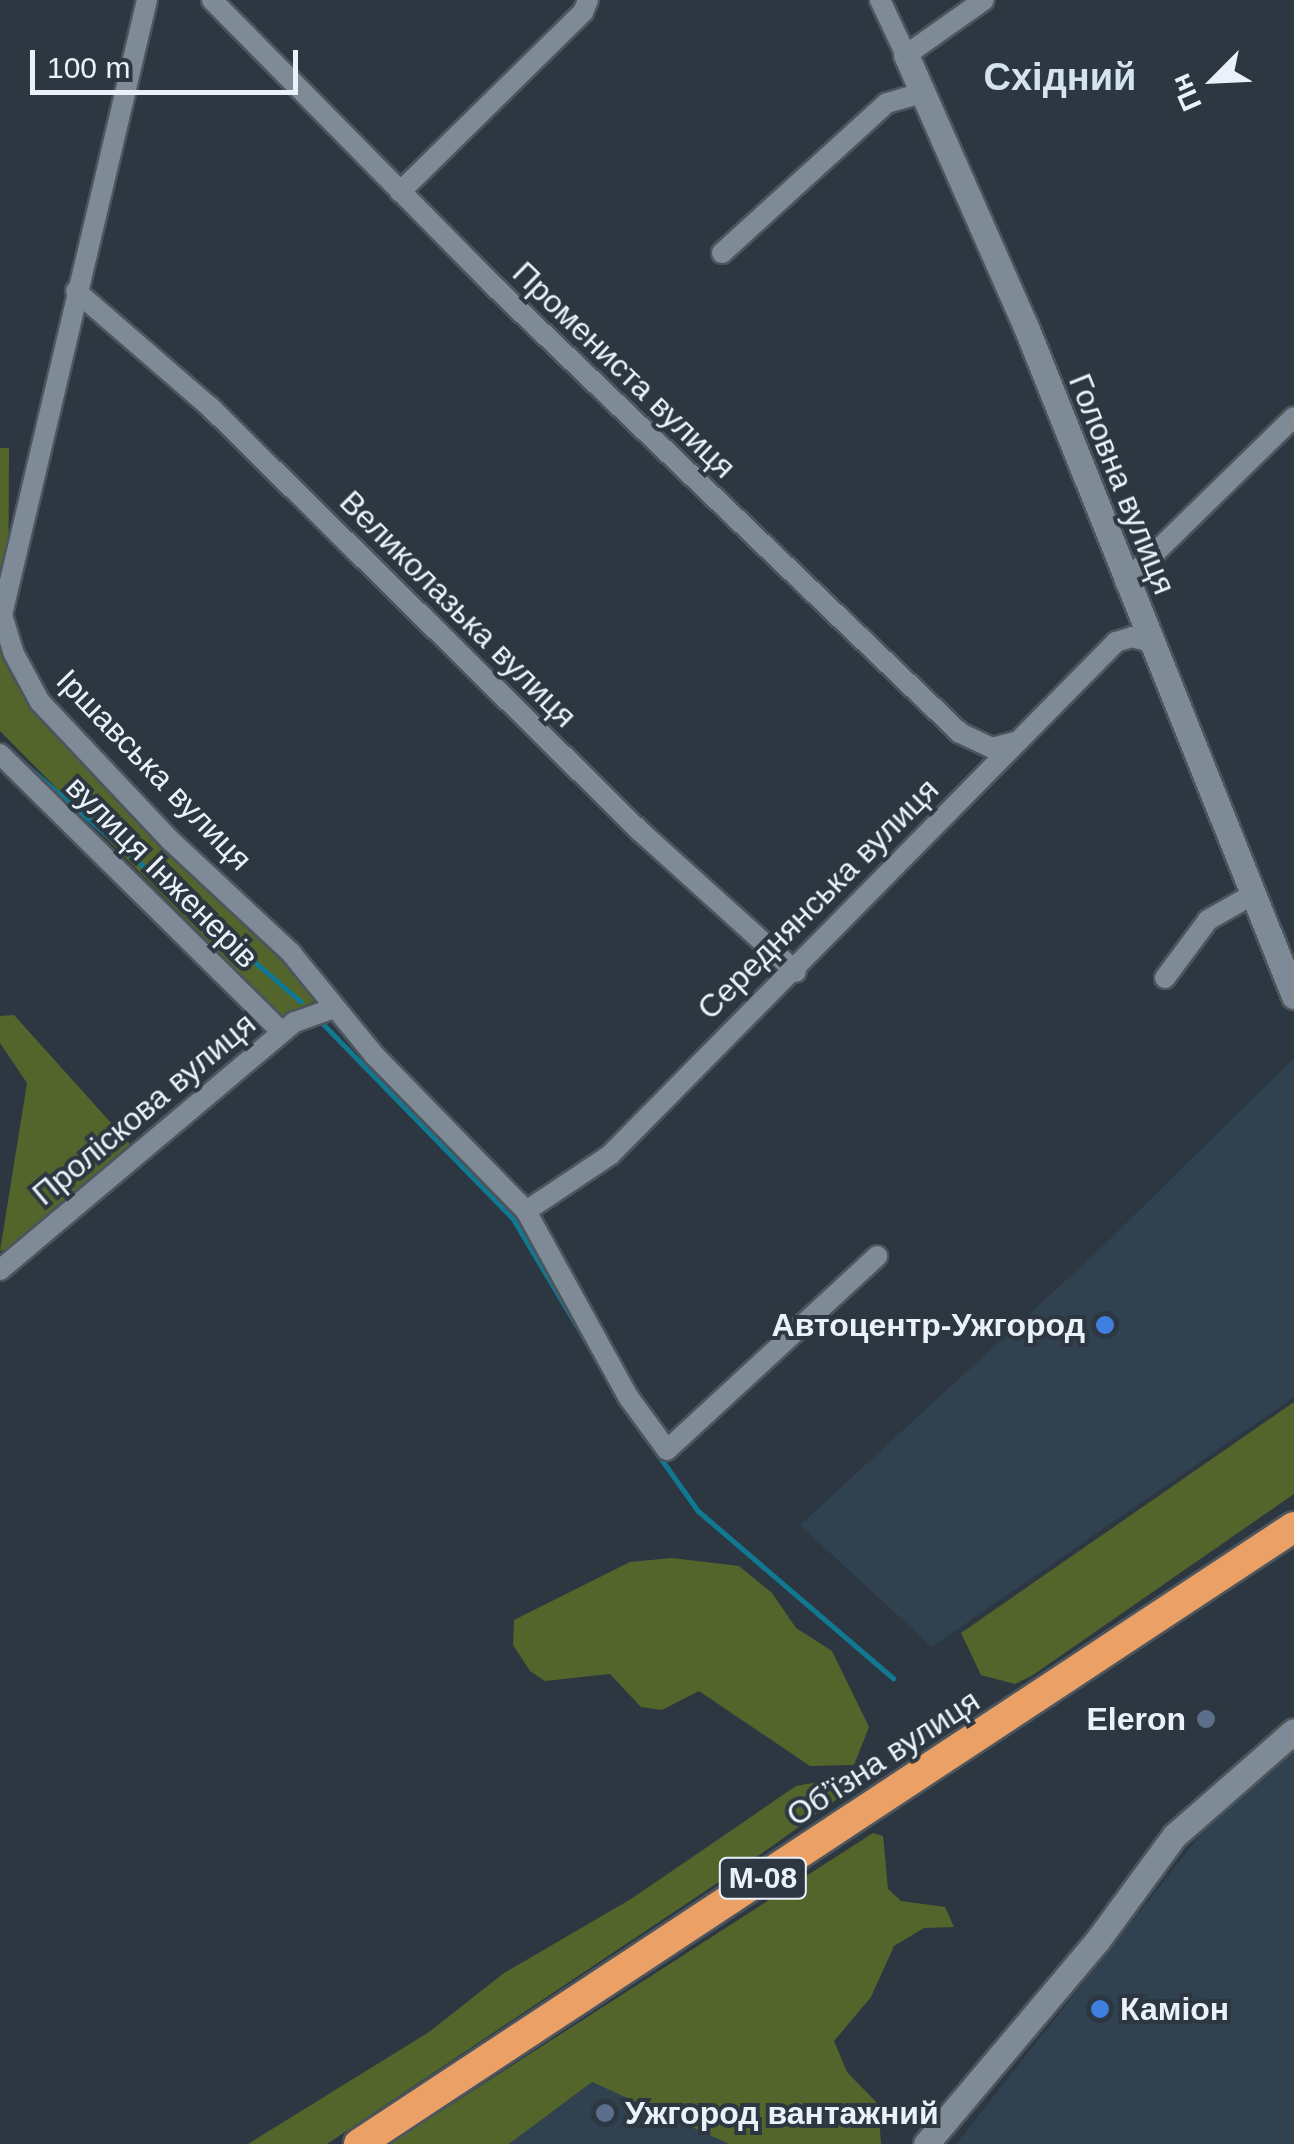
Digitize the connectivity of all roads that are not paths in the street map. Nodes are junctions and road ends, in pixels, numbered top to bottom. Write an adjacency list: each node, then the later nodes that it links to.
1 (146, 0): 10 (street, Іршавська вулиця)
2 (212, 0): 8 (street, Промениста вулиця)
3 (588, 0): 8 (street)
4 (880, 0): 6 (street, Головна вулиця)
5 (984, 0): 6 (street)
6 (906, 55): 7 (street, Головна вулиця)
7 (922, 93): 9 (street); 12 (street, Головна вулиця)
8 (400, 192): 14 (street, Промениста вулиця)
9 (722, 253)
10 (76, 291): 17 (street, Великолазька вулиця); 20 (street, Іршавська вулиця)
11 (1294, 417): 12 (street)
12 (1125, 582): 13 (street, Головна вулиця)
13 (1151, 642): 14 (street, Середнянська вулиця); 16 (street, Головна вулиця)
14 (1015, 742): 17 (street, Середнянська вулиця)
15 (0, 754): 21 (street, вулиця Інженерів)
16 (1252, 896): 18 (street); 19 (street, Головна вулиця)
17 (796, 972): 22 (street, Середнянська вулиця)
18 (1165, 978)
19 (1294, 996)
20 (334, 1008): 21 (street, Проліскова вулиця); 22 (street, Іршавська вулиця)
21 (282, 1032): 24 (street, Проліскова вулиця)
22 (526, 1211): 23 (street, Іршавська вулиця)
23 (877, 1256)
24 (0, 1270)
25 (1294, 1527): 27 (highway, Обʼїзна вулиця / М-08)
26 (1294, 1731): 28 (street)
27 (359, 2144)
28 (926, 2144)

